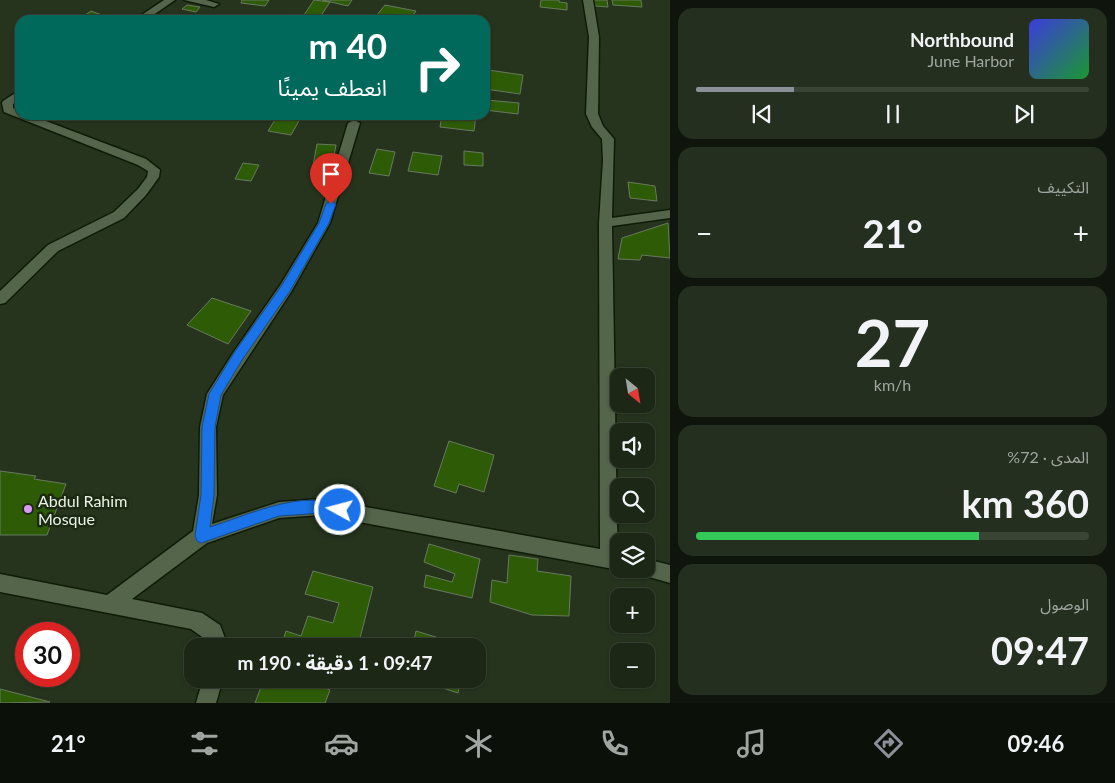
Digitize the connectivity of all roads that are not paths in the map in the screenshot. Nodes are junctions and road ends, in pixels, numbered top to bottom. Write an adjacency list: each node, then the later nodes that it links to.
1 (170, 0): 5 (street)
2 (189, 0): 4 (street)
3 (588, 0): 11 (street)
4 (214, 4)
5 (147, 15)
6 (15, 97): 7 (street)
7 (15, 113)
8 (32, 120): 12 (street)
9 (354, 123): 14 (street)
10 (670, 214): 11 (street)
11 (605, 223): 13 (street)
12 (0, 300)
13 (610, 534)
14 (201, 536): 15 (street); 19 (street)
15 (610, 559)
16 (655, 570): 17 (street)
17 (670, 574)
18 (0, 582): 19 (street)
19 (109, 605): 20 (street)
20 (215, 638)
21 (210, 688): 22 (street)
22 (206, 703)

